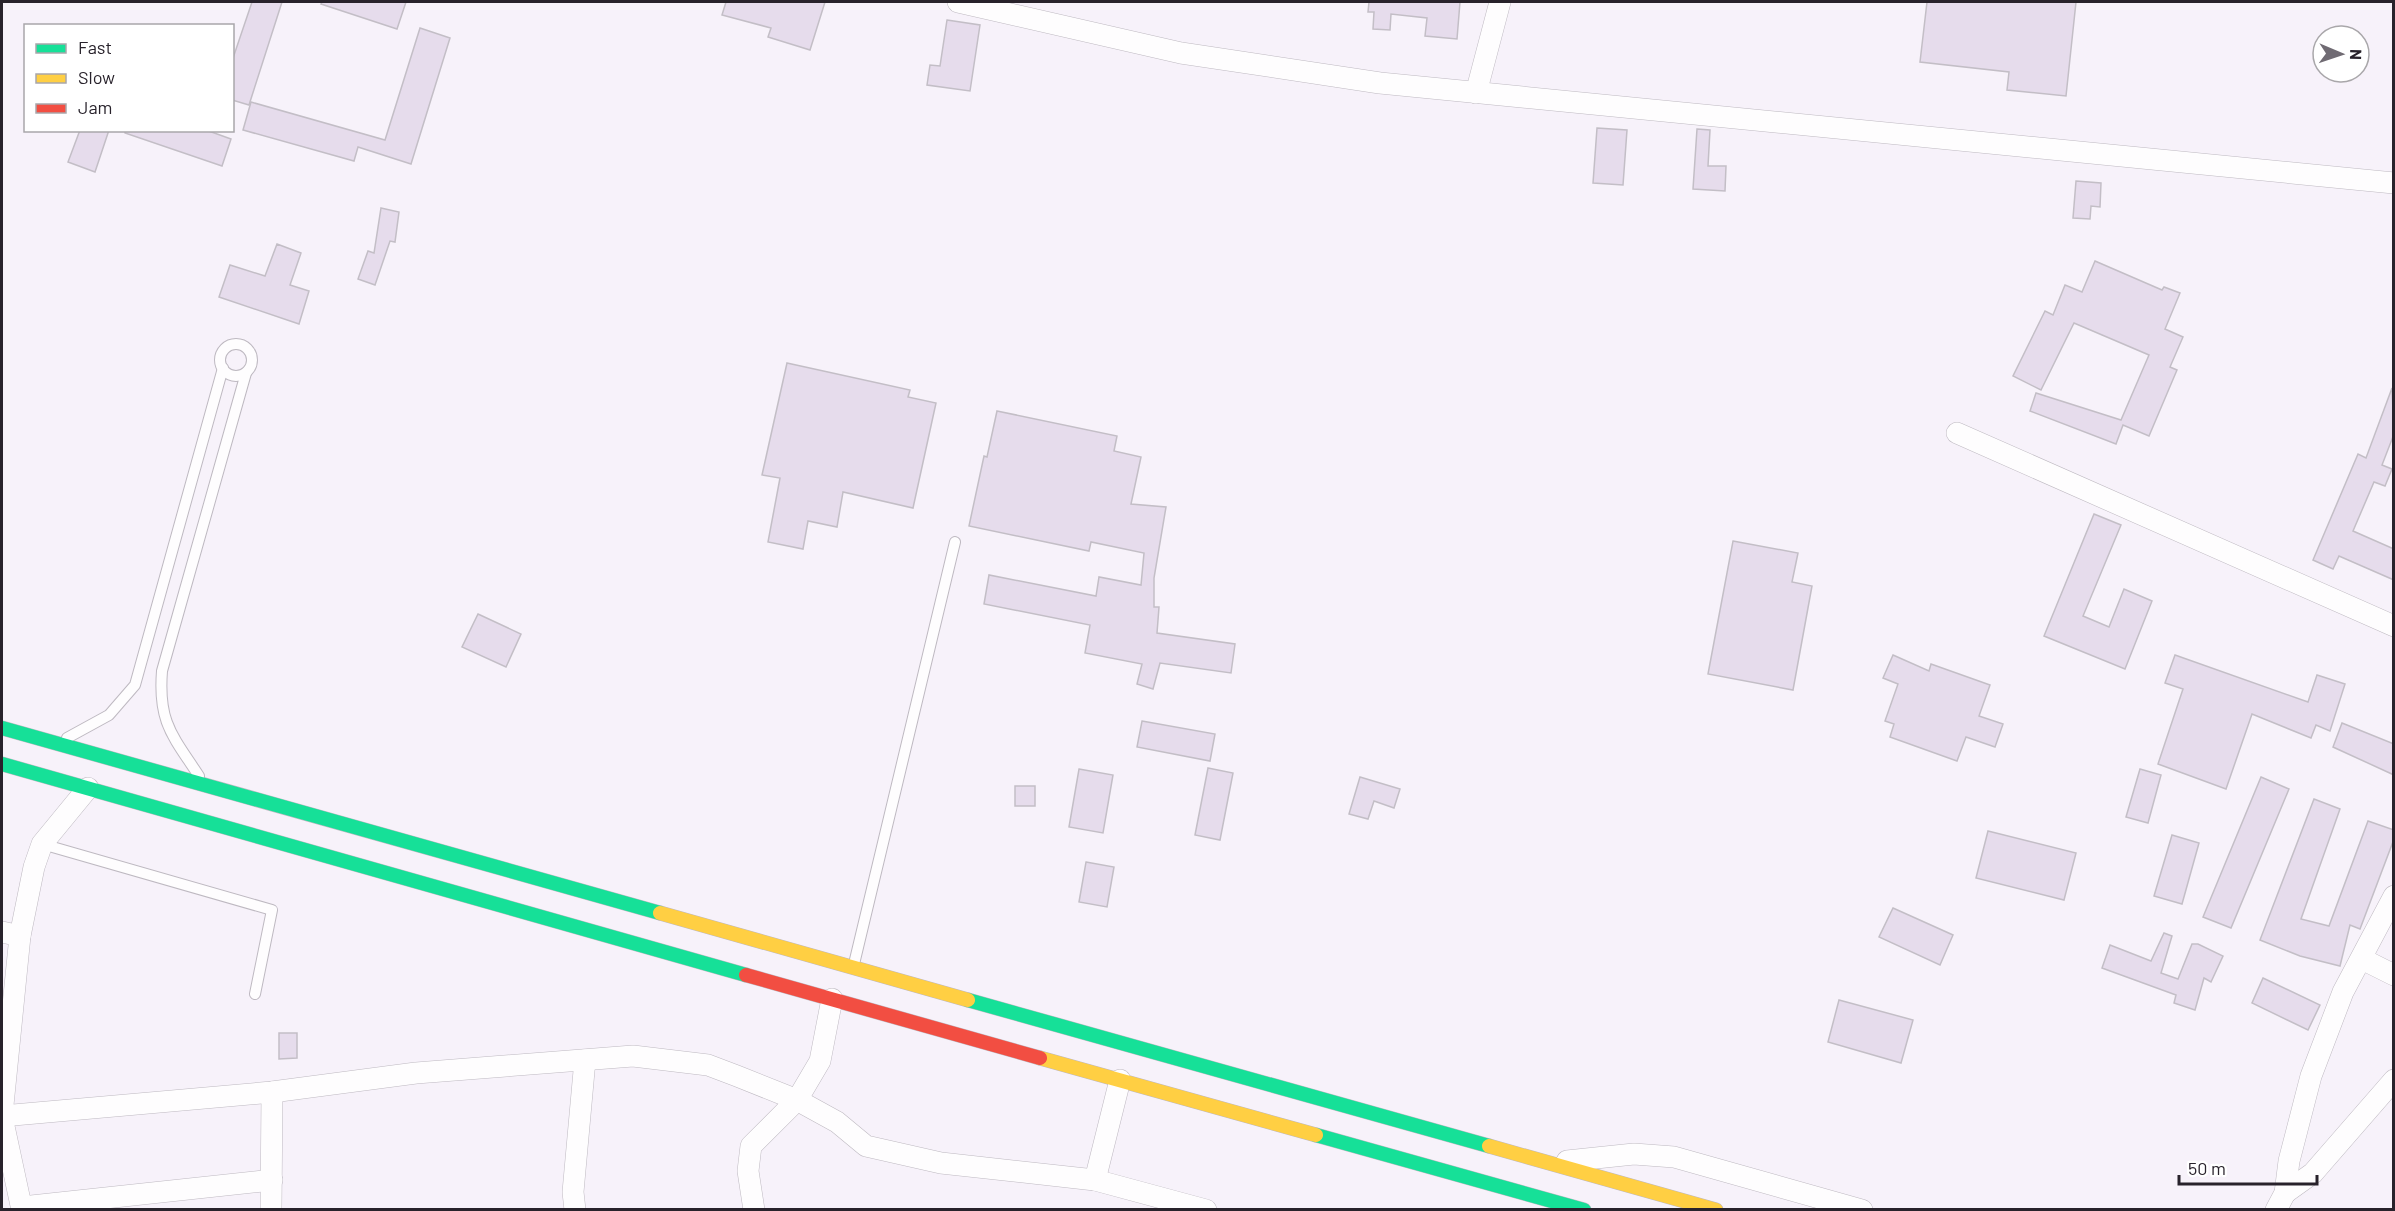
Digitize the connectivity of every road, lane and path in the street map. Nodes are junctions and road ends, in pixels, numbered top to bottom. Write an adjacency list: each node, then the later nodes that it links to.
1 (958, 2): 3 (street)
2 (1500, 2): 3 (street)
3 (1476, 93): 4 (street)
4 (2394, 183)
5 (223, 368): 6 (lane); 6 (lane); 11 (lane)
6 (246, 372): 13 (lane)
7 (1957, 433): 9 (street)
8 (955, 542): 19 (lane)
9 (2394, 626)
10 (2, 728): 11 (main road)
11 (58, 743): 13 (main road)
12 (2, 764): 14 (main road)
13 (204, 783): 19 (main road)
14 (88, 788): 15 (street); 22 (main road)
15 (42, 844): 17 (street); 21 (lane)
16 (2394, 896): 18 (street)
17 (11, 934): 28 (street)
18 (2362, 958): 20 (street); 32 (street)
19 (853, 968): 29 (main road)
20 (2394, 975)
21 (255, 994)
22 (832, 999): 24 (main road); 27 (street)
23 (585, 1060): 26 (street); 27 (street); 35 (street)
24 (1120, 1080): 31 (street); 38 (main road)
25 (2394, 1080): 32 (street)
26 (272, 1092): 28 (street); 30 (street)
27 (797, 1100): 31 (street); 36 (street)
28 (2, 1116): 33 (street)
29 (1552, 1163): 39 (main road); 40 (street)
30 (272, 1180): 33 (street); 34 (street)
31 (1095, 1180): 37 (street)
32 (2281, 1201)
33 (22, 1208)
34 (271, 1209)
35 (575, 1209)
36 (754, 1209)
37 (1206, 1209)
38 (1584, 1209)
39 (1716, 1209)
40 (1862, 1209)

